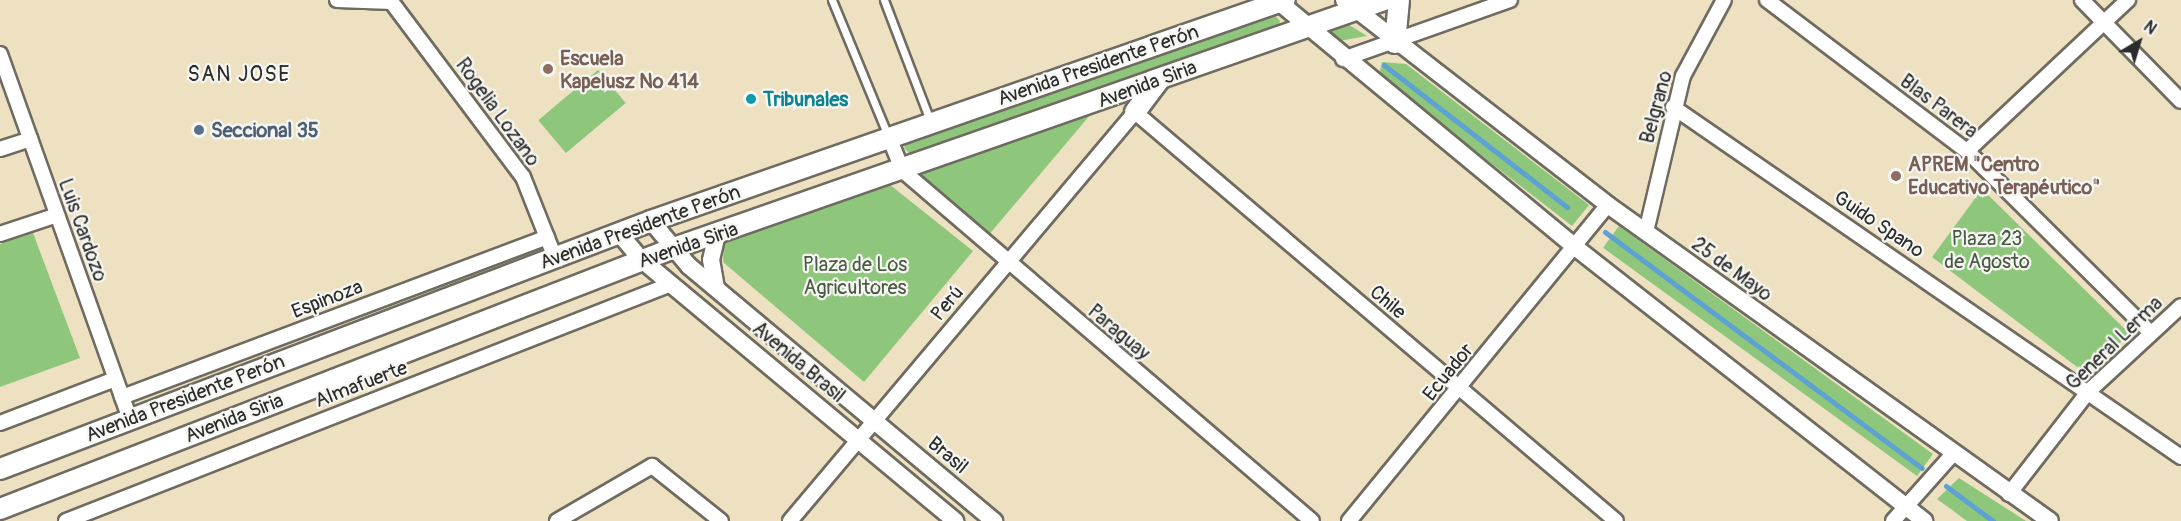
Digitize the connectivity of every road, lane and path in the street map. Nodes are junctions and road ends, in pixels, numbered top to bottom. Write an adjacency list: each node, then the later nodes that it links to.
1 (337, 0): 11 (street)
2 (832, 0): 24 (lane)
3 (884, 0): 23 (lane)
4 (1384, 0): 13 (main road, Avenida Siria)
5 (1400, 0): 16 (main road)
6 (1510, 0): 16 (street)
7 (1724, 0): 21 (street, Belgrano)
8 (1767, 0): 27 (street, Blas Parera)
9 (2082, 0): 14 (street)
10 (2128, 0): 14 (street)
11 (391, 1): 36 (street, Rogelia Lozano)
12 (1282, 1): 15 (street); 23 (main road, Avenida Presidente Perón)
13 (1349, 5): 15 (main road, Avenida Siria); 16 (street, 25 de Mayo)
14 (2103, 22): 20 (street); 27 (street)
15 (1308, 27): 18 (street); 19 (main road, Avenida Siria)
16 (1395, 43): 18 (street); 29 (street, 25 de Mayo)
17 (0, 54): 25 (street, Luis Cardozo)
18 (1343, 59): 37 (street)
19 (1159, 80): 22 (main road); 28 (main road, Avenida Siria)
20 (2181, 101)
21 (1673, 107): 32 (street, Belgrano); 48 (street, Guido Spano)
22 (1135, 112): 41 (street, Perú); 47 (street, Chile)
23 (931, 123): 24 (main road, Avenida Presidente Perón)
24 (889, 137): 28 (street); 31 (main road, Avenida Presidente Perón)
25 (30, 140): 26 (street); 30 (street, Luis Cardozo)
26 (0, 149)
27 (1967, 151): 45 (street, Blas Parera)
28 (903, 171): 35 (main road, Avenida Siria); 41 (street, Paraguay)
29 (1603, 211): 32 (street, 25 de Mayo); 37 (street, Ecuador)
30 (57, 215): 34 (street); 46 (street, Luis Cardozo)
31 (651, 221): 33 (main road, Avenida Presidente Perón); 38 (street, Avenida Brasil)
32 (1646, 232): 54 (street, 25 de Mayo)
33 (619, 233): 39 (main road, Avenida Presidente Perón); 40 (street, Avenida Brasil)
34 (0, 234)
35 (717, 235): 38 (main road, Avenida Siria); 43 (street)
36 (547, 237): 39 (street, Rogelia Lozano); 49 (street, Espinoza)
37 (1580, 240): 47 (street, Ecuador); 58 (street)
38 (674, 248): 40 (main road, Avenida Siria); 43 (street, Avenida Brasil)
39 (555, 258): 50 (main road, Avenida Presidente Perón)
40 (642, 260): 42 (street, Avenida Brasil); 59 (main road, Avenida Siria)
41 (1006, 262): 51 (street, Perú); 66 (street, Paraguay)
42 (671, 284): 53 (street, Avenida Brasil); 60 (street, Almafuerte)
43 (716, 288): 51 (street, Avenida Brasil)
44 (2181, 306): 45 (street, General Lerma)
45 (2151, 333): 48 (street, General Lerma)
46 (115, 379): 49 (street, Luis Cardozo); 52 (street)
47 (1460, 388): 67 (street, Ecuador); 68 (street, Chile)
48 (2089, 391): 55 (street, Guido Spano); 57 (street, General Lerma)
49 (122, 397): 50 (street, Luis Cardozo)
50 (130, 419): 56 (main road, Avenida Presidente Perón)
51 (874, 421): 53 (street, Perú); 65 (street, Brasil)
52 (0, 423)
53 (858, 440): 63 (street, Perú); 64 (street, Avenida Brasil)
54 (1952, 455): 57 (street, 25 de Mayo); 58 (street)
55 (2181, 457)
56 (0, 469)
57 (2009, 494): 71 (street, 25 de Mayo)
58 (1905, 506): 69 (street); 70 (street)
59 (0, 509)
60 (66, 521)
61 (557, 521): 62 (street)
62 (721, 521)
63 (790, 521)
64 (955, 521)
65 (994, 521)
66 (1312, 521)
67 (1349, 521)
68 (1616, 521)
69 (1893, 521)
70 (1925, 521)
71 (2050, 521)

